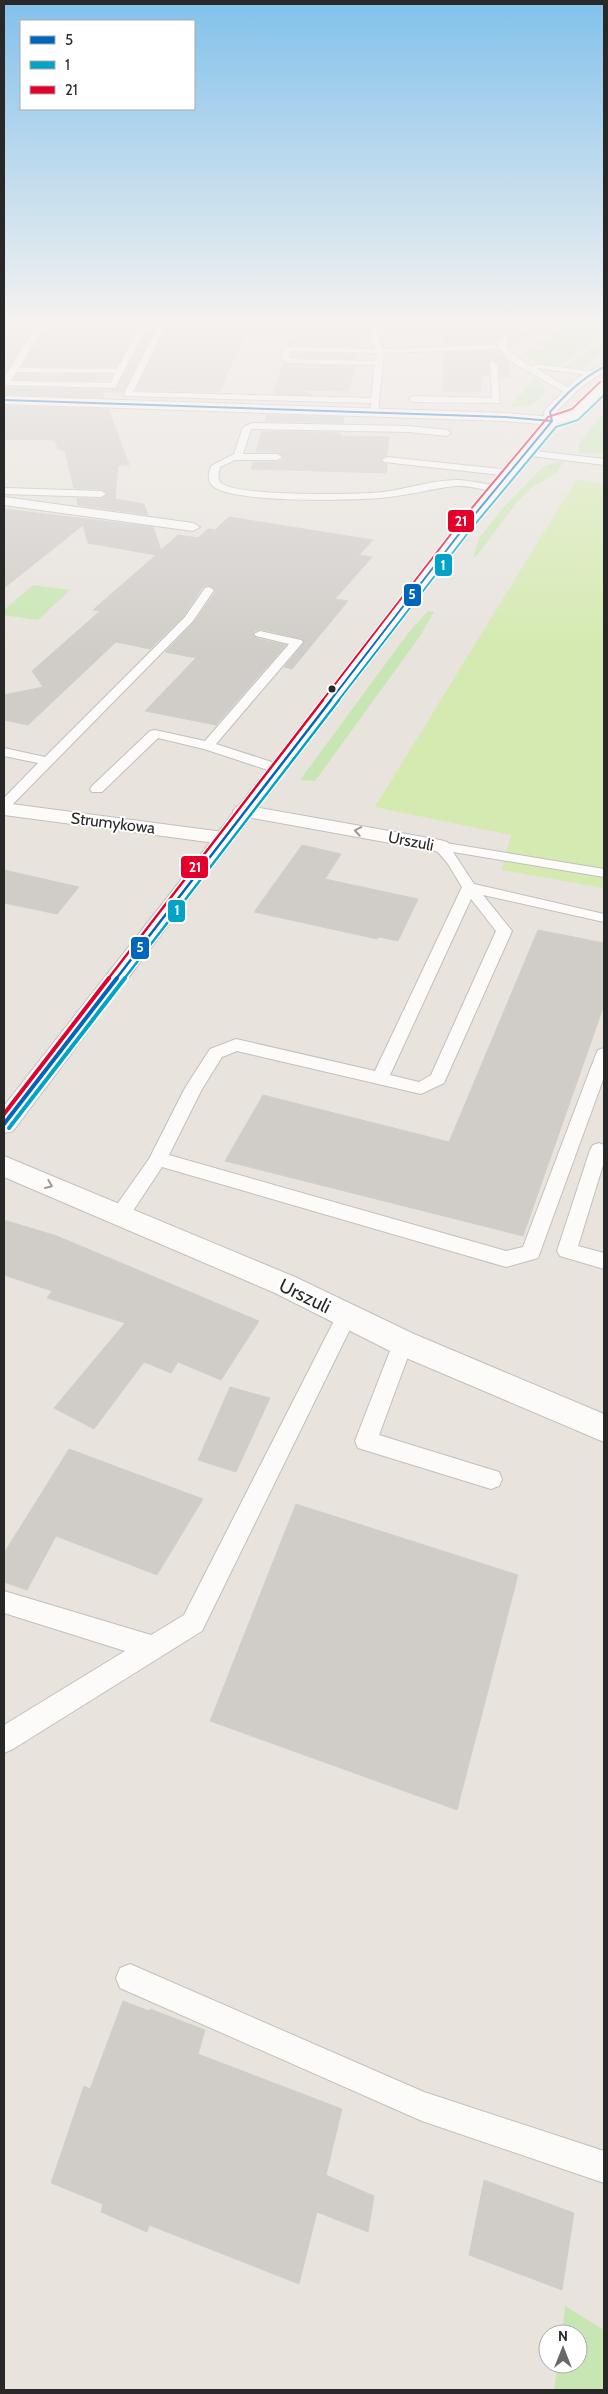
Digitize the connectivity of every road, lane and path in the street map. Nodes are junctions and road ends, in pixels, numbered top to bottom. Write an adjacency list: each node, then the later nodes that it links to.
1 (246, 430): 6 (lane)
2 (416, 430): 4 (lane)
3 (545, 430): 5 (street)
4 (446, 433)
5 (527, 453): 9 (lane); 10 (street)
6 (238, 457): 7 (lane); 10 (lane)
7 (277, 457)
8 (387, 460): 10 (lane)
9 (604, 462)
10 (504, 481): 20 (street)
11 (4, 491): 12 (lane)
12 (101, 494)
13 (4, 501): 14 (street)
14 (193, 527)
15 (209, 590): 19 (lane)
16 (260, 634): 17 (lane)
17 (208, 746): 20 (lane); 21 (lane)
18 (4, 752): 19 (lane)
19 (46, 761): 22 (lane)
20 (276, 768): 24 (street)
21 (97, 789)
22 (4, 805)
23 (4, 809): 25 (street, Strumykowa)
24 (243, 811): 25 (street); 26 (street, Urszuli, one-way to 24)
25 (223, 838): 32 (street)
26 (440, 846): 27 (lane); 28 (lane, Urszuli)
27 (604, 873)
28 (469, 887): 29 (lane); 31 (lane); 31 (lane, Urszuli)
29 (604, 918)
30 (604, 1054): 34 (lane)
31 (380, 1078): 34 (lane)
32 (4, 1124)
33 (602, 1145): 37 (lane)
34 (158, 1159): 36 (lane)
35 (4, 1166): 36 (street, Urszuli, one-way to 36)
36 (120, 1215): 38 (street, Urszuli)
37 (604, 1261)
38 (346, 1317): 39 (street, Urszuli); 43 (lane)
39 (403, 1343): 40 (street, Urszuli); 41 (lane)
40 (604, 1428)
41 (491, 1479)
42 (4, 1602): 43 (lane)
43 (154, 1648): 44 (lane)
44 (4, 1740)
45 (130, 1978): 46 (lane)
46 (604, 2167)

